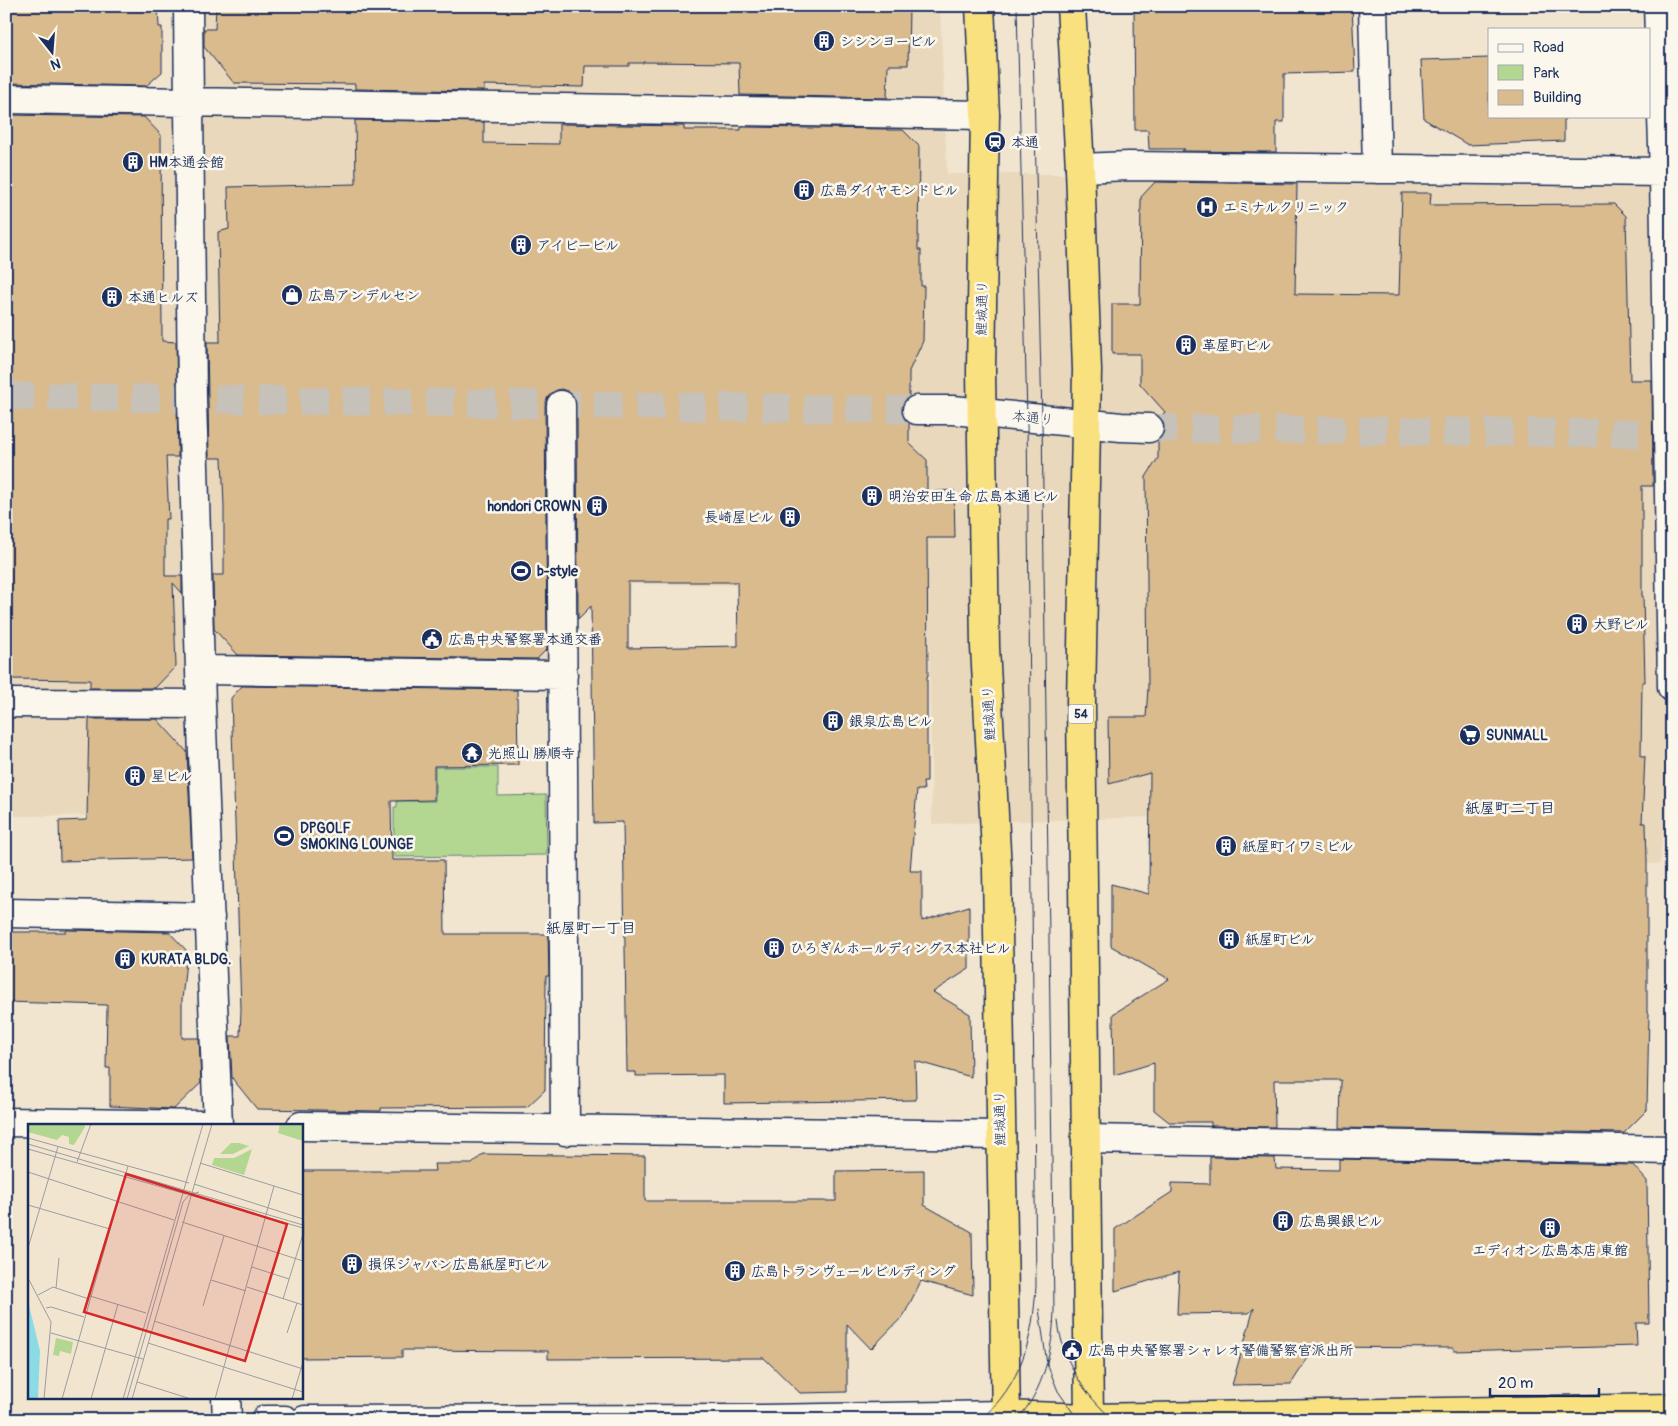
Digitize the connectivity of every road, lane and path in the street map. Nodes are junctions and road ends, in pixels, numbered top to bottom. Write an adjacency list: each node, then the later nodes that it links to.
1 (188, 6): 7 (street)
2 (980, 6): 8 (highway, 鯉城通り)
3 (1071, 6): 10 (highway, 54)
4 (1373, 6): 11 (street)
5 (1658, 6): 9 (street)
6 (6, 99): 7 (street)
7 (189, 102): 8 (street); 18 (street)
8 (984, 114): 15 (highway, 鯉城通り)
9 (1667, 140): 12 (street)
10 (1080, 168): 11 (street); 16 (highway, 54)
11 (1377, 169): 12 (street)
12 (1664, 172): 20 (street)
13 (561, 405): 19 (street)
14 (917, 410): 15 (street, 本通り)
15 (982, 413): 16 (street, 本通り); 30 (highway, 鯉城通り)
16 (1085, 423): 17 (street, 本通り); 31 (highway, 54)
17 (1149, 428)
18 (201, 670): 19 (street); 22 (street)
19 (563, 675): 29 (street)
20 (1672, 687)
21 (6, 703): 22 (street)
22 (201, 704): 24 (street)
23 (6, 913): 24 (street)
24 (210, 917): 27 (street)
25 (6, 1122): 26 (street)
26 (139, 1124)
27 (218, 1124)
28 (302, 1126): 29 (street)
29 (565, 1131): 30 (street)
30 (1001, 1135): 35 (highway, 鯉城通り)
31 (1086, 1139): 32 (street); 36 (highway, 54)
32 (1672, 1150)
33 (226, 1398): 37 (street)
34 (1672, 1408): 36 (highway)
35 (1006, 1417): 36 (highway); 40 (street)
36 (1089, 1419)
37 (227, 1420)
38 (265, 1420): 39 (street)
39 (284, 1420)
40 (305, 1420)

